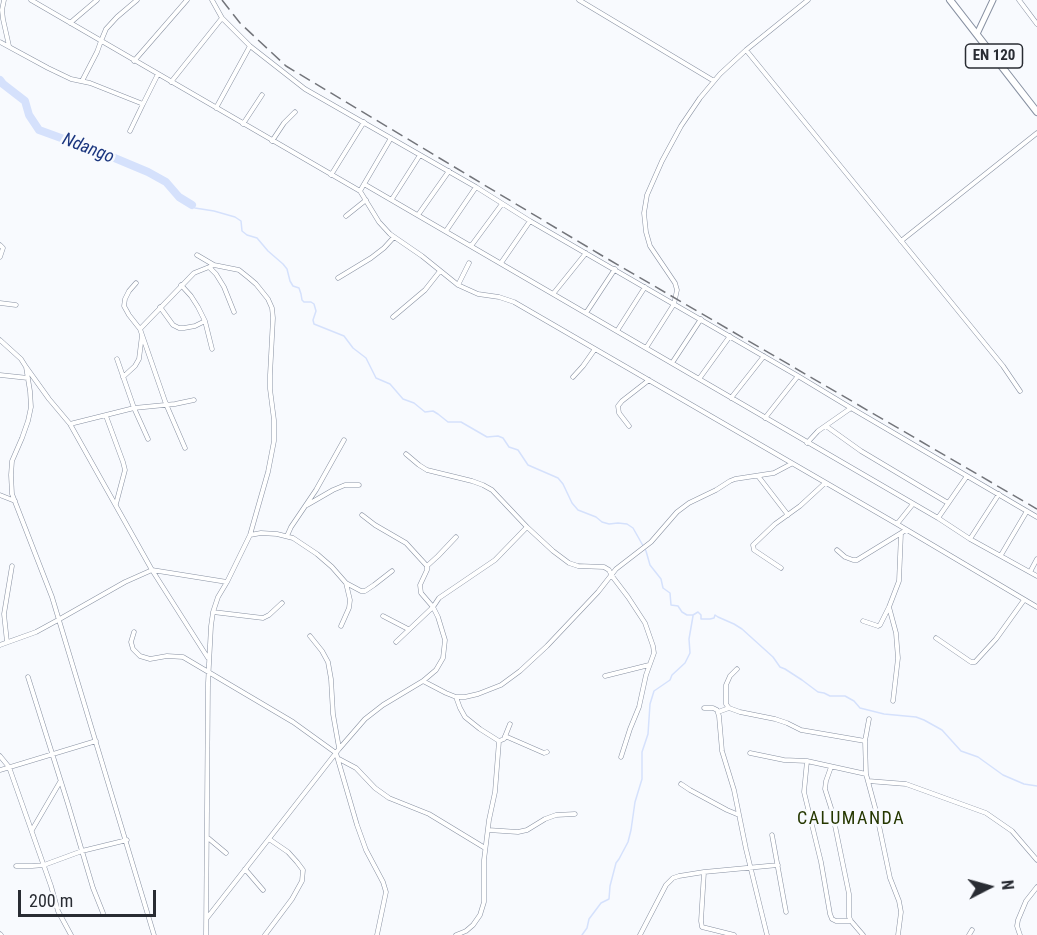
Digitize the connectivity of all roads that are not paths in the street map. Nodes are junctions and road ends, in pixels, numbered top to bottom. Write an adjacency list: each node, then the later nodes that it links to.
1 (4, 0): 21 (street)
2 (31, 0): 15 (street)
3 (97, 0): 15 (street)
4 (137, 0): 18 (street)
5 (187, 0): 23 (street)
6 (212, 0): 14 (street)
7 (579, 0): 26 (street)
8 (799, 0): 13 (street)
9 (808, 0): 13 (street)
10 (950, 0): 17 (main road, EN 120)
11 (993, 0): 17 (street)
12 (1019, 0): 16 (street)
13 (802, 4): 22 (street)
14 (222, 18): 20 (street); 27 (street)
15 (70, 23): 18 (street)
16 (1037, 24)
17 (977, 34): 32 (main road, EN 120)
18 (100, 40): 23 (street); 25 (street)
19 (0, 42): 21 (street)
20 (250, 46): 30 (street); 33 (street)
21 (10, 48): 25 (street)
22 (746, 50): 26 (street); 53 (street)
23 (134, 61): 24 (street)
24 (158, 74): 27 (street); 29 (street)
25 (82, 81): 29 (street)
26 (714, 81): 72 (street)
27 (171, 82): 30 (street)
28 (261, 95): 34 (street)
29 (143, 104): 35 (street)
30 (216, 108): 34 (street)
31 (295, 112): 38 (street)
32 (1037, 112)
33 (364, 123): 37 (street); 41 (street)
34 (243, 124): 38 (street)
35 (130, 131)
36 (1037, 133): 53 (street)
37 (391, 138): 39 (street); 42 (street)
38 (272, 141): 41 (street)
39 (420, 154): 40 (street); 45 (street)
40 (449, 171): 43 (street); 48 (street)
41 (331, 175): 44 (street)
42 (364, 184): 44 (street); 45 (street)
43 (476, 187): 47 (street); 51 (street)
44 (360, 191): 46 (street)
45 (392, 199): 48 (street)
46 (366, 200): 49 (street); 52 (street)
47 (502, 204): 50 (street); 55 (street)
48 (418, 215): 51 (street)
49 (345, 216)
50 (530, 221): 56 (street); 60 (street)
51 (446, 231): 55 (street)
52 (394, 237): 64 (street); 65 (street)
53 (901, 241): 99 (street)
54 (0, 245): 58 (street)
55 (471, 246): 60 (street)
56 (586, 253): 63 (street); 70 (street)
57 (197, 255): 61 (street)
58 (0, 257)
59 (469, 263): 68 (street)
60 (501, 263): 70 (street)
61 (214, 265): 62 (street); 136 (street)
62 (209, 267): 67 (street); 75 (street)
63 (615, 269): 69 (street); 76 (street)
64 (440, 271): 68 (street); 77 (street)
65 (338, 278)
66 (136, 283): 80 (street)
67 (181, 285): 74 (street); 79 (street)
68 (458, 285): 87 (street)
69 (645, 287): 72 (street); 81 (street)
70 (553, 294): 76 (street)
71 (0, 303): 73 (street)
72 (674, 304): 78 (street); 86 (street)
73 (16, 305)
74 (160, 307): 79 (street); 80 (street)
75 (234, 312)
76 (586, 313): 81 (street)
77 (393, 317)
78 (701, 319): 83 (street); 90 (street)
79 (205, 321): 85 (street)
80 (140, 328): 82 (street)
81 (617, 331): 86 (street)
82 (142, 334): 94 (street); 102 (street)
83 (730, 336): 88 (street); 97 (street)
84 (0, 340): 91 (street)
85 (212, 348)
86 (646, 348): 90 (street)
87 (595, 349): 95 (street); 98 (street)
88 (764, 356): 93 (street); 100 (street)
89 (117, 359): 94 (street)
90 (672, 363): 97 (street)
91 (26, 367): 96 (street); 107 (street)
92 (0, 375): 96 (street)
93 (798, 376): 104 (street); 106 (street)
94 (123, 377): 103 (street)
95 (573, 377)
96 (28, 378): 122 (street)
97 (699, 379): 100 (street)
98 (649, 380): 108 (street); 115 (street)
99 (1020, 391)
100 (730, 398): 106 (street)
101 (194, 400): 102 (street)
102 (166, 404): 103 (street); 113 (street)
103 (134, 408): 105 (street); 110 (street)
104 (851, 408): 109 (street); 117 (street)
105 (106, 416): 107 (street); 125 (street)
106 (765, 418): 112 (street)
107 (70, 424): 125 (street)
108 (629, 426)
109 (826, 426): 112 (street); 123 (street)
110 (147, 439)
111 (344, 440): 126 (street)
112 (807, 443): 124 (street)
113 (185, 448)
114 (406, 454): 133 (street)
115 (791, 464): 116 (street); 118 (street)
116 (758, 476): 129 (street); 149 (street)
117 (967, 476): 120 (street); 123 (street)
118 (825, 483): 129 (street); 132 (street)
119 (359, 485): 126 (street)
120 (999, 494): 127 (street); 139 (street)
121 (0, 495): 122 (street)
122 (15, 501): 160 (street)
123 (948, 503): 131 (street)
124 (913, 504): 131 (street); 132 (street)
125 (116, 505): 146 (street)
126 (307, 506): 137 (street)
127 (1027, 511): 130 (street); 141 (street)
128 (362, 515): 144 (street)
129 (788, 515): 145 (street)
130 (1037, 517)
131 (938, 518): 139 (street)
132 (897, 524): 134 (street)
133 (526, 527): 149 (street); 156 (street)
134 (906, 530): 135 (street); 153 (street)
135 (901, 533): 140 (street); 155 (street)
136 (250, 535): 137 (street); 151 (street)
137 (287, 536): 152 (street)
138 (456, 537): 144 (street)
139 (970, 539): 141 (street)
140 (837, 550)
141 (1001, 555): 148 (street)
142 (1037, 559): 148 (street)
143 (12, 566): 167 (street)
144 (427, 566): 156 (street)
145 (781, 568)
146 (152, 570): 151 (street); 160 (street); 170 (street)
147 (392, 571): 152 (street)
148 (1030, 572): 150 (street)
149 (612, 576): 171 (street); 177 (street)
150 (1037, 576)
151 (227, 582): 158 (street)
152 (346, 583): 162 (street)
153 (1024, 600): 157 (street); 166 (street)
154 (282, 603): 158 (street)
155 (889, 606): 161 (street); 178 (street)
156 (433, 607): 163 (street); 176 (street)
157 (1037, 607)
158 (213, 612): 170 (street)
159 (383, 616): 163 (street)
160 (58, 620): 167 (street); 185 (street)
161 (863, 621)
162 (341, 626)
163 (408, 629): 168 (street)
164 (134, 632): 173 (street)
165 (310, 636): 188 (street)
166 (936, 638)
167 (7, 642): 169 (street)
168 (396, 642)
169 (0, 645)
170 (208, 658): 173 (street)
171 (650, 665): 174 (street); 193 (street)
172 (736, 669): 180 (street)
173 (208, 672): 188 (street); 208 (street)
174 (605, 676)
175 (28, 677): 191 (street)
176 (423, 681): 177 (street); 188 (street)
177 (456, 697): 186 (street)
178 (893, 701)
179 (704, 708): 181 (street)
180 (729, 708): 181 (street); 187 (street)
181 (718, 712): 204 (street)
182 (869, 719): 187 (street)
183 (510, 724): 184 (street)
184 (505, 736): 186 (street); 189 (street)
185 (96, 741): 191 (street); 210 (street)
186 (499, 741): 206 (street)
187 (864, 741): 199 (street)
188 (337, 751): 194 (street); 209 (street)
189 (547, 752)
190 (750, 753): 195 (street)
191 (52, 754): 196 (street); 200 (street)
192 (0, 756): 196 (street)
193 (621, 757)
194 (338, 759): 211 (street); 231 (street)
195 (807, 761): 197 (street); 226 (street)
196 (9, 767): 198 (street); 205 (street)
197 (831, 767): 199 (street); 226 (street)
198 (0, 770)
199 (866, 774): 201 (street)
200 (61, 781): 205 (street); 212 (street)
201 (868, 781): 214 (street); 237 (street)
202 (681, 784): 204 (street)
203 (575, 814): 206 (street)
204 (740, 815): 218 (street)
205 (32, 830): 215 (street)
206 (488, 830): 211 (street)
207 (772, 835): 216 (street)
208 (207, 838): 213 (street); 225 (street)
209 (269, 838): 219 (street); 230 (street)
210 (127, 840): 212 (street); 228 (street)
211 (485, 848): 232 (street)
212 (82, 851): 215 (street); 224 (street)
213 (226, 853)
214 (1037, 860)
215 (44, 865): 217 (street); 227 (street)
216 (778, 865): 218 (street); 223 (street)
217 (16, 866)
218 (751, 868): 220 (street); 235 (street)
219 (245, 869): 222 (street); 225 (street)
220 (704, 872): 233 (street); 234 (street)
221 (1037, 887): 238 (street)
222 (263, 890)
223 (786, 912)
224 (103, 913)
225 (207, 918): 229 (street)
226 (851, 921): 236 (street)
227 (71, 935)
228 (154, 935)
229 (207, 935)
230 (265, 935)
231 (377, 935)
232 (456, 935)
233 (640, 935)
234 (734, 935)
235 (767, 935)
236 (863, 935)
237 (898, 935)
238 (1020, 935)

